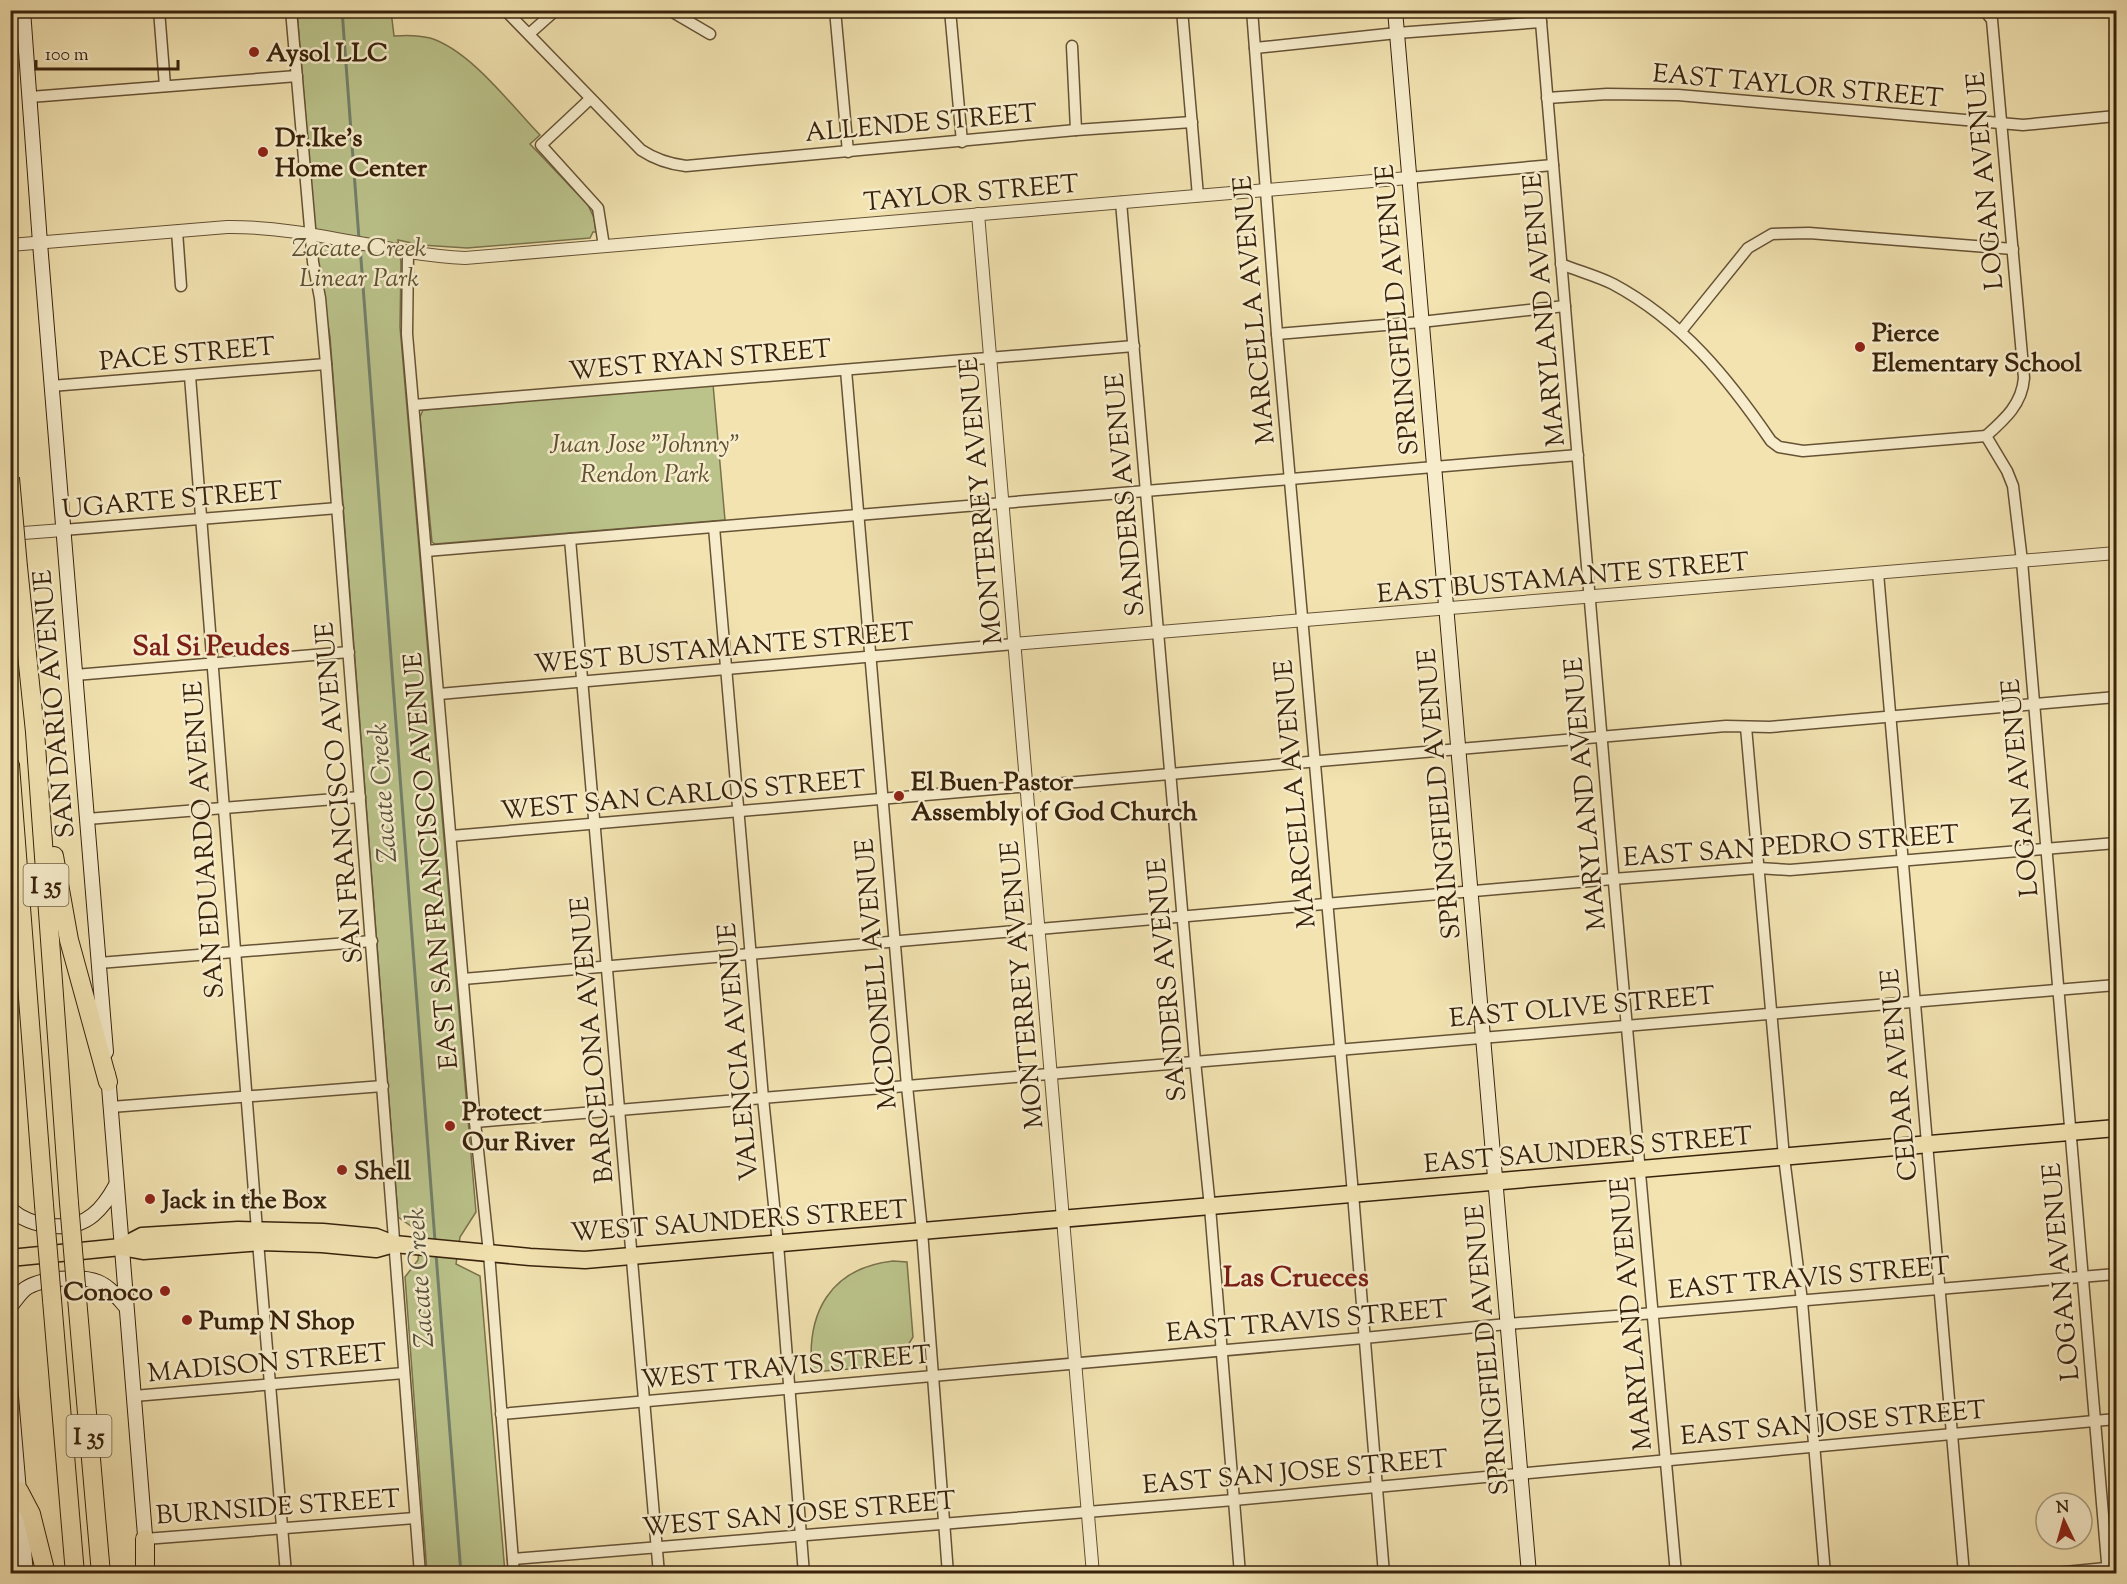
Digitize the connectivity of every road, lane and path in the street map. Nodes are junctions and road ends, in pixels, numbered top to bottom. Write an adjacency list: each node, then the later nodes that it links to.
1 (23, 10): 21 (main road, SAN DARIO AVENUE)
2 (159, 10): 20 (street)
3 (291, 10): 19 (street, SAN FRANCISCO AVENUE)
4 (505, 10): 16 (street)
5 (556, 10): 16 (street)
6 (669, 10): 14 (street)
7 (835, 10): 29 (street)
8 (950, 10): 28 (street)
9 (1182, 10): 25 (street)
10 (1252, 10): 18 (street, MARCELLA AVENUE)
11 (1395, 10): 15 (main road, SPRINGFIELD AVENUE)
12 (1984, 10): 26 (street, LOGAN AVENUE)
13 (1540, 16): 15 (street); 22 (street, MARYLAND AVENUE)
14 (710, 33)
15 (1396, 33): 18 (street); 31 (main road, SPRINGFIELD AVENUE)
16 (529, 34): 23 (street)
17 (1072, 46): 27 (street)
18 (1255, 48): 32 (street, MARCELLA AVENUE)
19 (297, 76): 20 (street); 37 (street, SAN FRANCISCO AVENUE)
20 (165, 86): 21 (street)
21 (30, 97): 38 (main road, SAN DARIO AVENUE)
22 (1547, 98): 26 (street, EAST TAYLOR STREET); 30 (street, MARYLAND AVENUE)
23 (590, 99): 29 (street, ALLENDE STREET); 40 (street)
24 (2116, 116): 26 (street, EAST TAYLOR STREET)
25 (1192, 122): 27 (street, ALLENDE STREET); 33 (street)
26 (2002, 124): 41 (street, LOGAN AVENUE)
27 (1076, 130): 28 (street, ALLENDE STREET)
28 (962, 142): 29 (street, ALLENDE STREET)
29 (848, 152)
30 (1553, 165): 31 (street, TAYLOR STREET); 43 (street, MARYLAND AVENUE)
31 (1408, 178): 32 (street, TAYLOR STREET); 46 (main road, SPRINGFIELD AVENUE)
32 (1266, 190): 33 (street, TAYLOR STREET); 48 (street, MARCELLA AVENUE)
33 (1198, 196): 34 (street, TAYLOR STREET)
34 (1121, 202): 35 (street, TAYLOR STREET); 49 (street, SANDERS AVENUE)
35 (978, 214): 40 (street, TAYLOR STREET); 50 (street, MONTERREY AVENUE)
36 (177, 231): 37 (street, TAYLOR STREET); 38 (street, TAYLOR STREET); 44 (street)
37 (310, 234): 42 (street, TAYLOR STREET); 51 (street, SAN FRANCISCO AVENUE)
38 (40, 243): 39 (street, TAYLOR STREET); 54 (main road, SAN DARIO AVENUE)
39 (10, 245)
40 (604, 246): 42 (street, TAYLOR STREET)
41 (2013, 249): 47 (street); 56 (street, LOGAN AVENUE)
42 (408, 253): 55 (street, EAST SAN FRANCISCO AVENUE)
43 (1561, 264): 45 (street, MARYLAND AVENUE); 47 (street)
44 (181, 286)
45 (1565, 306): 46 (street); 57 (street, MARYLAND AVENUE)
46 (1421, 322): 48 (street); 58 (main road, SPRINGFIELD AVENUE)
47 (1681, 331): 56 (street)
48 (1277, 334): 60 (street, MARCELLA AVENUE)
49 (1134, 346): 50 (street, WEST RYAN STREET); 61 (street, SANDERS AVENUE)
50 (990, 358): 52 (street, WEST RYAN STREET); 62 (street, MONTERREY AVENUE)
51 (326, 364): 53 (street, PACE STREET); 63 (street, SAN FRANCISCO AVENUE)
52 (846, 370): 55 (street, WEST RYAN STREET); 64 (street, MCDONELL AVENUE)
53 (190, 376): 54 (street, PACE STREET); 65 (street, SAN EDUARDO AVENUE)
54 (51, 386): 67 (main road, SAN DARIO AVENUE)
55 (414, 405): 70 (street, EAST SAN FRANCISCO AVENUE)
56 (1986, 436): 72 (street, LOGAN AVENUE)
57 (1578, 455): 58 (street); 74 (street, MARYLAND AVENUE)
58 (1433, 466): 60 (street); 75 (main road, SPRINGFIELD AVENUE)
59 (10, 478): 90 (highway, I 35, bridge)
60 (1289, 478): 61 (street); 76 (street, MARCELLA AVENUE)
61 (1146, 490): 62 (street); 77 (street, SANDERS AVENUE)
62 (1002, 502): 64 (street); 78 (street, MONTERREY AVENUE)
63 (338, 508): 65 (street, UGARTE STREET); 79 (street, SAN FRANCISCO AVENUE)
64 (858, 515): 66 (street); 80 (street, MCDONELL AVENUE)
65 (201, 520): 67 (street, UGARTE STREET); 81 (street, SAN EDUARDO AVENUE)
66 (714, 527): 69 (street); 82 (street, VALENCIA AVENUE)
67 (63, 530): 68 (street, UGARTE STREET); 83 (main road, SAN DARIO AVENUE)
68 (10, 534)
69 (570, 539): 70 (street); 84 (street, BARCELONA AVENUE)
70 (426, 551): 85 (street, EAST SAN FRANCISCO AVENUE)
71 (2116, 553): 72 (street, EAST BUSTAMANTE STREET)
72 (2022, 561): 73 (street, EAST BUSTAMANTE STREET); 87 (street, LOGAN AVENUE)
73 (1878, 573): 74 (street, EAST BUSTAMANTE STREET); 88 (street, CEDAR AVENUE)
74 (1590, 598): 75 (street, EAST BUSTAMANTE STREET); 91 (street, MARYLAND AVENUE)
75 (1446, 610): 76 (street, EAST BUSTAMANTE STREET); 92 (main road, SPRINGFIELD AVENUE)
76 (1302, 621): 77 (street, EAST BUSTAMANTE STREET); 93 (street, MARCELLA AVENUE)
77 (1158, 633): 78 (street, EAST BUSTAMANTE STREET); 95 (street, SANDERS AVENUE)
78 (1014, 644): 80 (street, WEST BUSTAMANTE STREET); 96 (street, MONTERREY AVENUE)
79 (349, 652): 81 (street); 97 (street, SAN FRANCISCO AVENUE)
80 (870, 657): 82 (street, WEST BUSTAMANTE STREET); 98 (street, MCDONELL AVENUE)
81 (212, 664): 83 (street); 99 (street, SAN EDUARDO AVENUE)
82 (726, 669): 84 (street, WEST BUSTAMANTE STREET); 100 (street, VALENCIA AVENUE)
83 (75, 675): 101 (main road, SAN DARIO AVENUE)
84 (583, 682): 85 (street, WEST BUSTAMANTE STREET); 102 (street, BARCELONA AVENUE)
85 (439, 694): 103 (street, EAST SAN FRANCISCO AVENUE)
86 (2116, 697): 87 (street, WEST SAN CARLOS STREET)
87 (2035, 704): 88 (street, WEST SAN CARLOS STREET); 105 (street, LOGAN AVENUE)
88 (1890, 717): 89 (street, WEST SAN CARLOS STREET); 106 (street, CEDAR AVENUE)
89 (1746, 727): 91 (street, WEST SAN CARLOS STREET); 107 (street)
90 (34, 732): 129 (highway); 198 (highway, I 35, bridge)
91 (1602, 737): 92 (street, WEST SAN CARLOS STREET); 108 (street, MARYLAND AVENUE)
92 (1458, 749): 93 (street, WEST SAN CARLOS STREET); 109 (main road, SPRINGFIELD AVENUE)
93 (1314, 762): 95 (street, WEST SAN CARLOS STREET); 110 (street, MARCELLA AVENUE)
94 (10, 765): 197 (highway, I 35, bridge)
95 (1170, 775): 96 (street, WEST SAN CARLOS STREET); 111 (street, SANDERS AVENUE)
96 (1026, 787): 98 (street, WEST SAN CARLOS STREET); 112 (street, MONTERREY AVENUE)
97 (360, 797): 99 (street); 113 (street, SAN FRANCISCO AVENUE)
98 (882, 799): 100 (street, WEST SAN CARLOS STREET); 114 (street, MCDONELL AVENUE)
99 (223, 808): 101 (street); 115 (street, SAN EDUARDO AVENUE)
100 (739, 811): 102 (street, WEST SAN CARLOS STREET); 116 (street, VALENCIA AVENUE)
101 (87, 819): 117 (main road, SAN DARIO AVENUE)
102 (595, 824): 103 (street, WEST SAN CARLOS STREET); 118 (street, BARCELONA AVENUE)
103 (451, 836): 119 (street, EAST SAN FRANCISCO AVENUE)
104 (2116, 843): 105 (street, EAST SAN PEDRO STREET)
105 (2047, 849): 106 (street, EAST SAN PEDRO STREET); 121 (street, LOGAN AVENUE)
106 (1902, 861): 107 (street, EAST SAN PEDRO STREET); 122 (street, CEDAR AVENUE)
107 (1758, 868): 108 (street, EAST SAN PEDRO STREET); 123 (street)
108 (1613, 879): 109 (street, EAST SAN PEDRO STREET); 124 (street, MARYLAND AVENUE)
109 (1470, 891): 110 (street, EAST SAN PEDRO STREET); 125 (main road, SPRINGFIELD AVENUE)
110 (1326, 904): 111 (street, EAST SAN PEDRO STREET); 126 (street, MARCELLA AVENUE)
111 (1182, 917): 112 (street, EAST SAN PEDRO STREET); 127 (street, SANDERS AVENUE)
112 (1038, 930): 114 (street, EAST SAN PEDRO STREET); 128 (street, MONTERREY AVENUE)
113 (372, 942): 115 (street); 130 (street, SAN FRANCISCO AVENUE)
114 (895, 942): 116 (street, EAST SAN PEDRO STREET); 131 (street, MCDONELL AVENUE)
115 (234, 952): 117 (street); 132 (street, SAN EDUARDO AVENUE)
116 (751, 954): 118 (street, EAST SAN PEDRO STREET); 133 (street, VALENCIA AVENUE)
117 (99, 963): 129 (main road, SAN DARIO AVENUE)
118 (607, 967): 119 (street, EAST SAN PEDRO STREET); 135 (street, BARCELONA AVENUE)
119 (463, 979): 136 (street, EAST SAN FRANCISCO AVENUE)
120 (2116, 985): 121 (street, EAST OLIVE STREET)
121 (2060, 990): 122 (street, EAST OLIVE STREET); 138 (street, LOGAN AVENUE)
122 (1915, 1002): 123 (street, EAST OLIVE STREET); 139 (street, CEDAR AVENUE)
123 (1771, 1014): 124 (street, EAST OLIVE STREET); 140 (street)
124 (1627, 1025): 125 (street, EAST OLIVE STREET); 141 (street, MARYLAND AVENUE)
125 (1483, 1037): 126 (street, EAST OLIVE STREET); 142 (main road, SPRINGFIELD AVENUE)
126 (1339, 1049): 127 (street, EAST OLIVE STREET); 144 (street, MARCELLA AVENUE)
127 (1195, 1062): 128 (street, EAST OLIVE STREET); 145 (street, SANDERS AVENUE)
128 (1051, 1074): 131 (street, EAST OLIVE STREET); 147 (street, MONTERREY AVENUE)
129 (108, 1082): 134 (main road, SAN DARIO AVENUE)
130 (383, 1086): 132 (street); 150 (street, SAN FRANCISCO AVENUE)
131 (907, 1086): 133 (street, EAST OLIVE STREET); 148 (street, MCDONELL AVENUE)
132 (246, 1097): 134 (street); 149 (street, SAN EDUARDO AVENUE)
133 (763, 1098): 135 (street, EAST OLIVE STREET); 151 (street, VALENCIA AVENUE)
134 (111, 1107): 143 (main road, SAN DARIO AVENUE)
135 (619, 1110): 136 (street, EAST OLIVE STREET); 154 (street, BARCELONA AVENUE)
136 (476, 1122): 153 (street, EAST SAN FRANCISCO AVENUE)
137 (2116, 1128): 138 (main road, EAST SAUNDERS STREET)
138 (2071, 1132): 139 (main road, EAST SAUNDERS STREET); 157 (street, LOGAN AVENUE)
139 (1927, 1145): 140 (main road, EAST SAUNDERS STREET); 158 (street, CEDAR AVENUE)
140 (1784, 1157): 141 (main road, EAST SAUNDERS STREET); 159 (street)
141 (1639, 1170): 142 (main road, EAST SAUNDERS STREET); 162 (street, MARYLAND AVENUE)
142 (1496, 1182): 144 (main road, EAST SAUNDERS STREET); 163 (main road, SPRINGFIELD AVENUE)
143 (116, 1185): 146 (main road); 152 (main road, SAN DARIO AVENUE)
144 (1353, 1194): 145 (main road, EAST SAUNDERS STREET); 164 (street, MARCELLA AVENUE)
145 (1210, 1207): 147 (main road, EAST SAUNDERS STREET); 165 (street, SANDERS AVENUE)
146 (10, 1209)
147 (1063, 1219): 148 (main road, WEST SAUNDERS STREET); 166 (street, MONTERREY AVENUE)
148 (922, 1231): 151 (main road, WEST SAUNDERS STREET); 168 (street, MCDONELL AVENUE)
149 (257, 1236): 150 (main road, WEST SAUNDERS STREET); 152 (main road, WEST SAUNDERS STREET); 169 (street, SAN EDUARDO AVENUE)
150 (394, 1244): 153 (main road, WEST SAUNDERS STREET); 167 (street, SAN FRANCISCO AVENUE)
151 (778, 1244): 154 (main road, WEST SAUNDERS STREET); 171 (street, VALENCIA AVENUE)
152 (121, 1247): 155 (main road, WEST SAUNDERS STREET); 161 (main road, SAN DARIO AVENUE)
153 (489, 1253): 154 (main road, WEST SAUNDERS STREET); 175 (street, EAST SAN FRANCISCO AVENUE)
154 (633, 1256): 173 (street, BARCELONA AVENUE)
155 (10, 1258)
156 (2116, 1274): 157 (street, EAST TRAVIS STREET)
157 (2083, 1276): 158 (street, EAST TRAVIS STREET); 177 (street, LOGAN AVENUE)
158 (1939, 1289): 159 (street, EAST TRAVIS STREET); 178 (street, CEDAR AVENUE)
159 (1802, 1301): 162 (street, EAST TRAVIS STREET); 179 (street)
160 (10, 1307): 161 (main road)
161 (126, 1307): 172 (main road, SAN DARIO AVENUE)
162 (1655, 1313): 163 (street, EAST TRAVIS STREET); 180 (street, MARYLAND AVENUE)
163 (1507, 1324): 164 (street, EAST TRAVIS STREET); 181 (main road, SPRINGFIELD AVENUE)
164 (1365, 1338): 165 (street, EAST TRAVIS STREET); 182 (street, MARCELLA AVENUE)
165 (1222, 1351): 166 (street, EAST TRAVIS STREET); 184 (street, SANDERS AVENUE)
166 (1075, 1363): 168 (street, WEST TRAVIS STREET); 185 (street, MONTERREY AVENUE)
167 (404, 1373): 169 (street, MADISON STREET); 186 (street, SAN FRANCISCO AVENUE)
168 (932, 1375): 171 (street, WEST TRAVIS STREET); 187 (street, MCDONELL AVENUE)
169 (269, 1384): 172 (street, MADISON STREET); 188 (street, SAN EDUARDO AVENUE)
170 (10, 1385): 174 (main road)
171 (788, 1388): 173 (street, WEST TRAVIS STREET); 189 (street, VALENCIA AVENUE)
172 (134, 1396): 190 (main road, SAN DARIO AVENUE)
173 (645, 1401): 175 (street, WEST TRAVIS STREET); 191 (street, BARCELONA AVENUE)
174 (11, 1404): 183 (main road)
175 (501, 1414): 193 (street, EAST SAN FRANCISCO AVENUE)
176 (2116, 1419): 177 (street, EAST SAN JOSE STREET)
177 (2095, 1421): 178 (street, EAST SAN JOSE STREET); 194 (street, LOGAN AVENUE)
178 (1952, 1434): 179 (street, EAST SAN JOSE STREET); 212 (street, CEDAR AVENUE)
179 (1814, 1447): 180 (street, EAST SAN JOSE STREET); 211 (street)
180 (1667, 1460): 181 (street, EAST SAN JOSE STREET); 210 (street, MARYLAND AVENUE)
181 (1520, 1473): 182 (street, EAST SAN JOSE STREET); 209 (main road, SPRINGFIELD AVENUE)
182 (1377, 1487): 184 (street, EAST SAN JOSE STREET); 208 (street, MARCELLA AVENUE)
183 (19, 1491): 192 (main road); 196 (highway)
184 (1234, 1500): 185 (street, EAST SAN JOSE STREET); 207 (street, SANDERS AVENUE)
185 (1088, 1511): 187 (street, WEST SAN JOSE STREET); 206 (street, MONTERREY AVENUE)
186 (415, 1518): 188 (street, BURNSIDE STREET); 201 (street, SAN FRANCISCO AVENUE)
187 (944, 1523): 189 (street, WEST SAN JOSE STREET); 205 (street, MCDONELL AVENUE)
188 (282, 1528): 190 (street, BURNSIDE STREET); 200 (street, SAN EDUARDO AVENUE)
189 (800, 1535): 191 (street, WEST SAN JOSE STREET); 204 (street, VALENCIA AVENUE)
190 (145, 1539): 199 (highway)
191 (657, 1547): 193 (street, WEST SAN JOSE STREET); 203 (street, BARCELONA AVENUE)
192 (17, 1549): 195 (main road)
193 (513, 1559): 202 (street, EAST SAN FRANCISCO AVENUE)
194 (2110, 1570): 213 (street)
195 (26, 1574)
196 (46, 1574)
197 (75, 1574)
198 (101, 1574)
199 (146, 1574)
200 (286, 1574)
201 (420, 1574)
202 (514, 1574)
203 (659, 1574)
204 (804, 1574)
205 (948, 1574)
206 (1093, 1574)
207 (1240, 1574)
208 (1384, 1574)
209 (1529, 1574)
210 (1676, 1574)
211 (1825, 1574)
212 (1964, 1574)
213 (2045, 1574)

